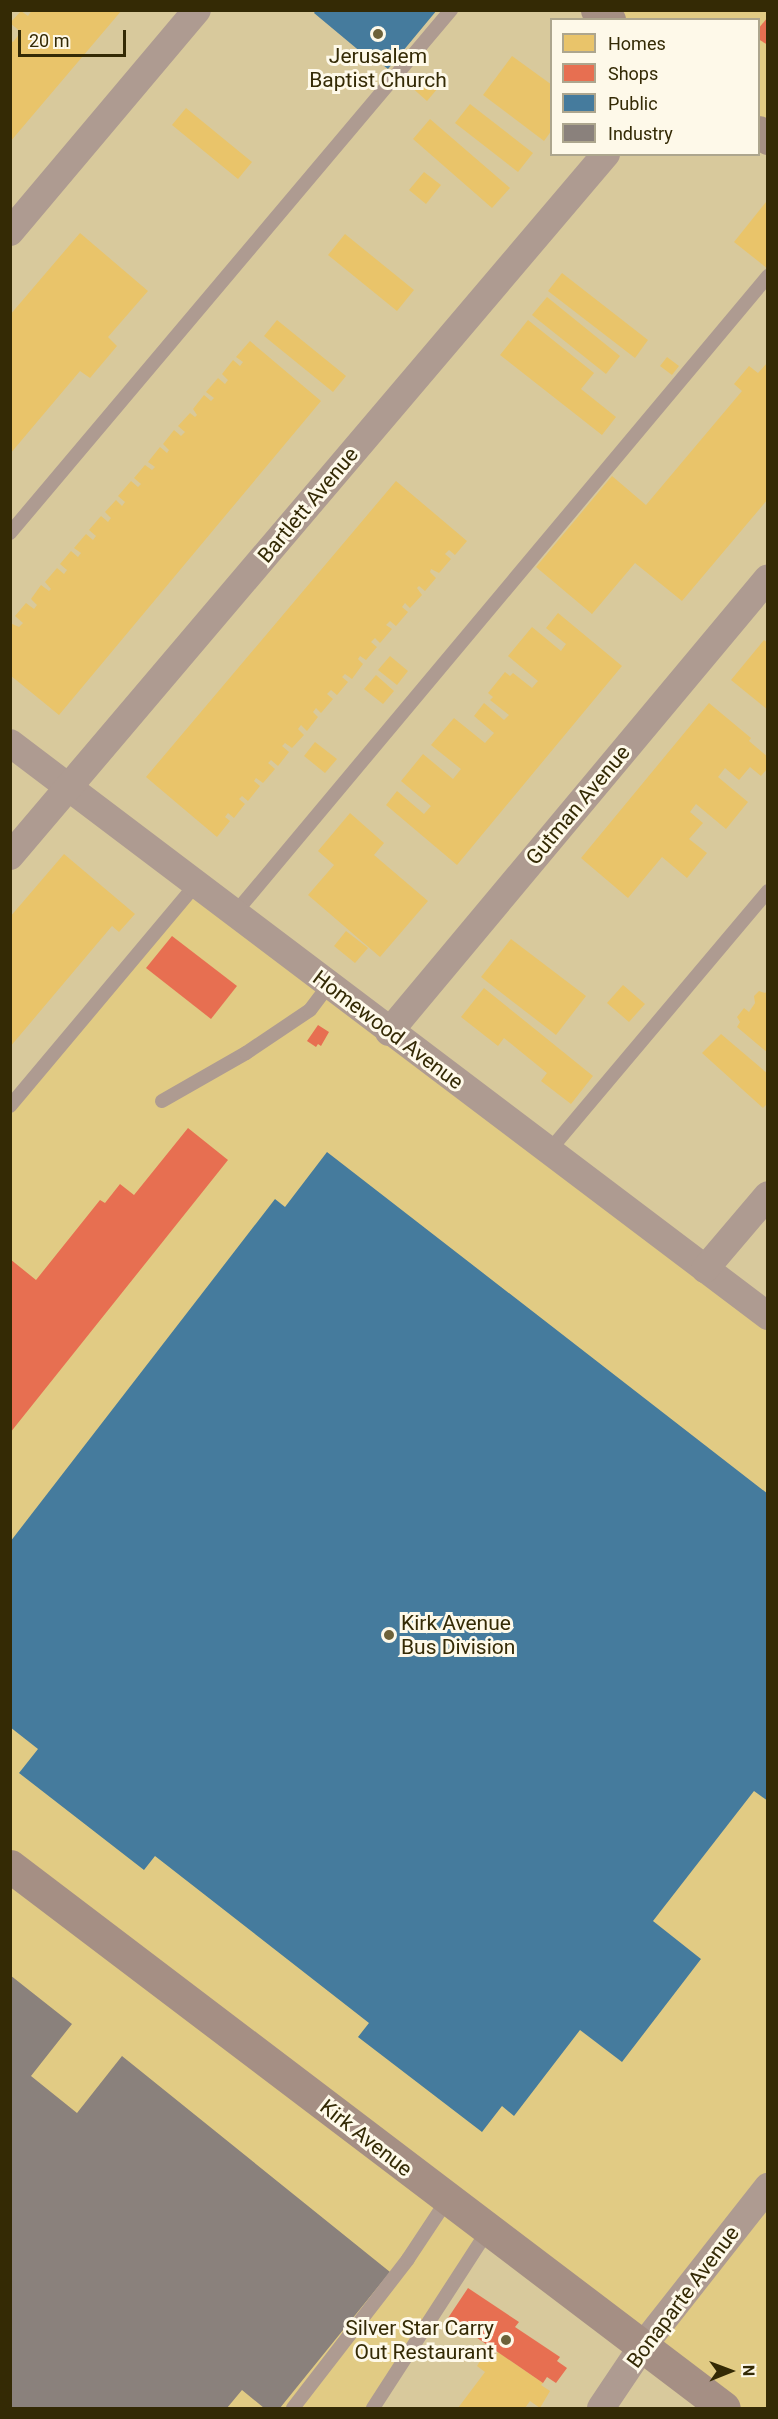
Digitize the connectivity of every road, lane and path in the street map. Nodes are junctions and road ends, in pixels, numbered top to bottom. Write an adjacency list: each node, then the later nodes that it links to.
1 (197, 10): 4 (street)
2 (451, 10): 6 (lane)
3 (604, 156): 9 (street, Bartlett Avenue)
4 (10, 232)
5 (768, 276): 13 (lane)
6 (10, 533)
7 (768, 578): 15 (street, Gutman Avenue)
8 (10, 743): 9 (street, Homewood Avenue)
9 (69, 787): 10 (street, Bartlett Avenue); 11 (street, Homewood Avenue)
10 (10, 856)
11 (197, 883): 13 (street, Homewood Avenue); 17 (lane)
12 (768, 891): 18 (lane)
13 (235, 913): 14 (street, Homewood Avenue)
14 (329, 985): 15 (street, Homewood Avenue); 16 (lane)
15 (389, 1032): 18 (street, Homewood Avenue)
16 (162, 1101)
17 (10, 1106)
18 (549, 1152): 20 (street, Homewood Avenue)
19 (768, 1195): 20 (street)
20 (705, 1269): 21 (street, Homewood Avenue)
21 (768, 1316)
22 (10, 1866): 24 (street, Kirk Avenue)
23 (768, 2187): 26 (street, Bonaparte Avenue)
24 (447, 2200): 25 (street, Kirk Avenue); 27 (lane)
25 (488, 2230): 26 (street, Kirk Avenue); 28 (lane)
26 (642, 2347): 29 (street, Bonaparte Avenue); 30 (street, Kirk Avenue)
27 (293, 2409)
28 (373, 2409)
29 (601, 2409)
30 (724, 2409)

